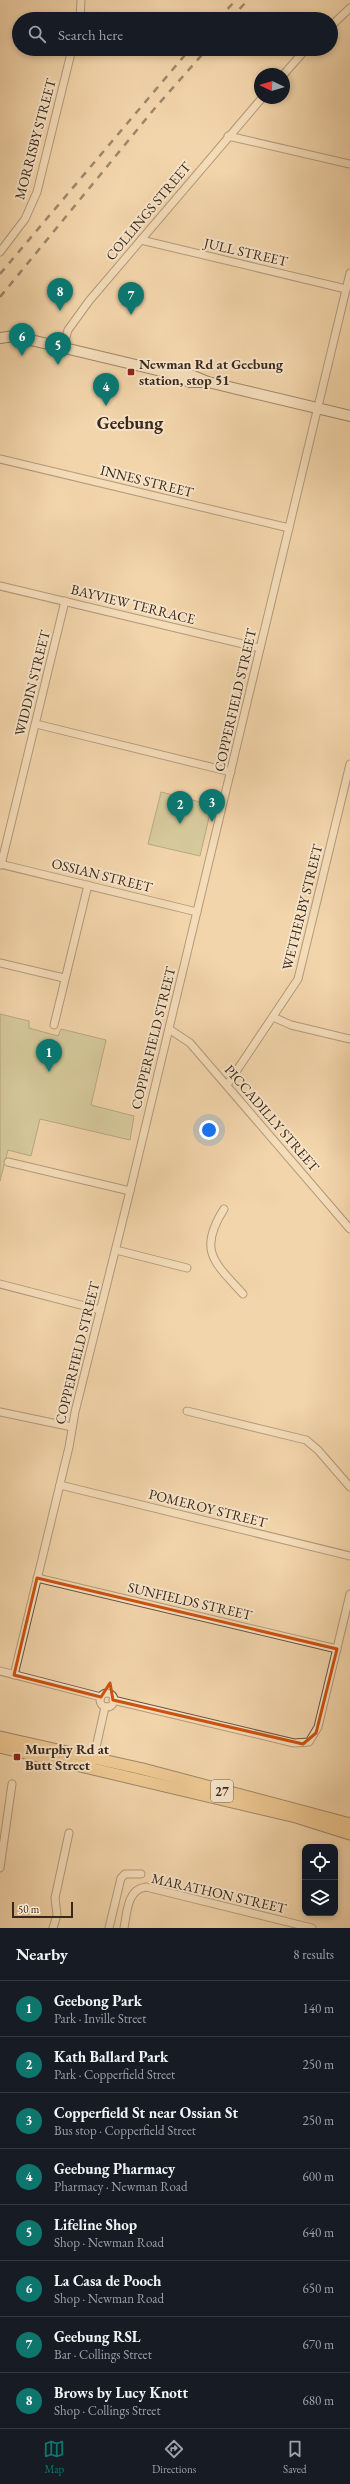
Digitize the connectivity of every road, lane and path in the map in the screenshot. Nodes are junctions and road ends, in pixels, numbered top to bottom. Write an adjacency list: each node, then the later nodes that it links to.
1 (81, 0): 3 (street)
2 (350, 8): 4 (street)
3 (80, 12)
4 (338, 19)
5 (70, 56): 12 (street, MORRISBY STREET)
6 (300, 56): 7 (street)
7 (289, 68)
8 (257, 104): 9 (street, COLLINGS STREET)
9 (228, 136): 10 (street); 11 (street, COLLINGS STREET)
10 (350, 164)
11 (141, 240): 14 (street, JULL STREET); 16 (street, COLLINGS STREET)
12 (0, 252)
13 (350, 273): 14 (street, COPPERFIELD STREET)
14 (346, 289): 17 (street, COPPERFIELD STREET)
15 (1, 337): 16 (main road)
16 (64, 348): 17 (main road)
17 (318, 408): 18 (main road); 20 (street, COPPERFIELD STREET)
18 (350, 416)
19 (0, 459): 20 (street, INNES STREET)
20 (289, 528): 23 (street, COPPERFIELD STREET)
21 (0, 586): 22 (street, BAYVIEW TERRACE)
22 (65, 601): 23 (street, BAYVIEW TERRACE); 24 (street, WIDDIN STREET)
23 (260, 648): 26 (street, COPPERFIELD STREET)
24 (36, 724): 26 (street); 27 (street, WIDDIN STREET)
25 (350, 764): 32 (street, WETHERBY STREET)
26 (231, 772): 29 (street, COPPERFIELD STREET)
27 (1, 864): 28 (street, OSSIAN STREET)
28 (88, 885): 29 (street, OSSIAN STREET); 31 (street)
29 (197, 912): 34 (street, COPPERFIELD STREET)
30 (0, 963): 31 (street)
31 (64, 978): 33 (street)
32 (273, 1017): 35 (street); 36 (street, WETHERBY STREET)
33 (54, 1024)
34 (169, 1029): 36 (street, PICCADILLY STREET); 38 (street, COPPERFIELD STREET)
35 (350, 1040)
36 (227, 1085): 40 (street, PICCADILLY STREET)
37 (8, 1162): 38 (street)
38 (130, 1191): 41 (street, COPPERFIELD STREET)
39 (224, 1209): 44 (street)
40 (350, 1229)
41 (116, 1250): 42 (street); 45 (street, COPPERFIELD STREET)
42 (187, 1268)
43 (0, 1284): 45 (street)
44 (243, 1294)
45 (100, 1310): 48 (street, COPPERFIELD STREET)
46 (187, 1411): 50 (street)
47 (0, 1412): 48 (street)
48 (72, 1427): 49 (street, COPPERFIELD STREET)
49 (60, 1485): 51 (street, POMEROY STREET); 52 (street, COPPERFIELD STREET)
50 (350, 1487)
51 (350, 1556)
52 (37, 1578): 54 (street, SUNFIELDS STREET); 56 (street, COPPERFIELD STREET)
53 (350, 1594): 54 (street)
54 (336, 1649): 58 (street)
55 (0, 1671): 56 (street)
56 (14, 1675): 57 (street)
57 (101, 1697): 58 (street); 59 (street)
58 (113, 1700): 59 (street)
59 (105, 1707): 62 (street)
60 (0, 1737): 62 (main road, 27)
61 (0, 1747): 62 (main road, 27)
62 (92, 1763): 64 (main road, 27); 66 (main road, 27)
63 (12, 1784): 67 (street)
64 (350, 1824)
65 (69, 1833): 69 (street)
66 (350, 1834)
67 (0, 1868)
68 (141, 1874): 70 (street)
69 (53, 1928)
70 (109, 1928)
71 (124, 1928): 72 (street, MARATHON STREET)
72 (312, 1928)

